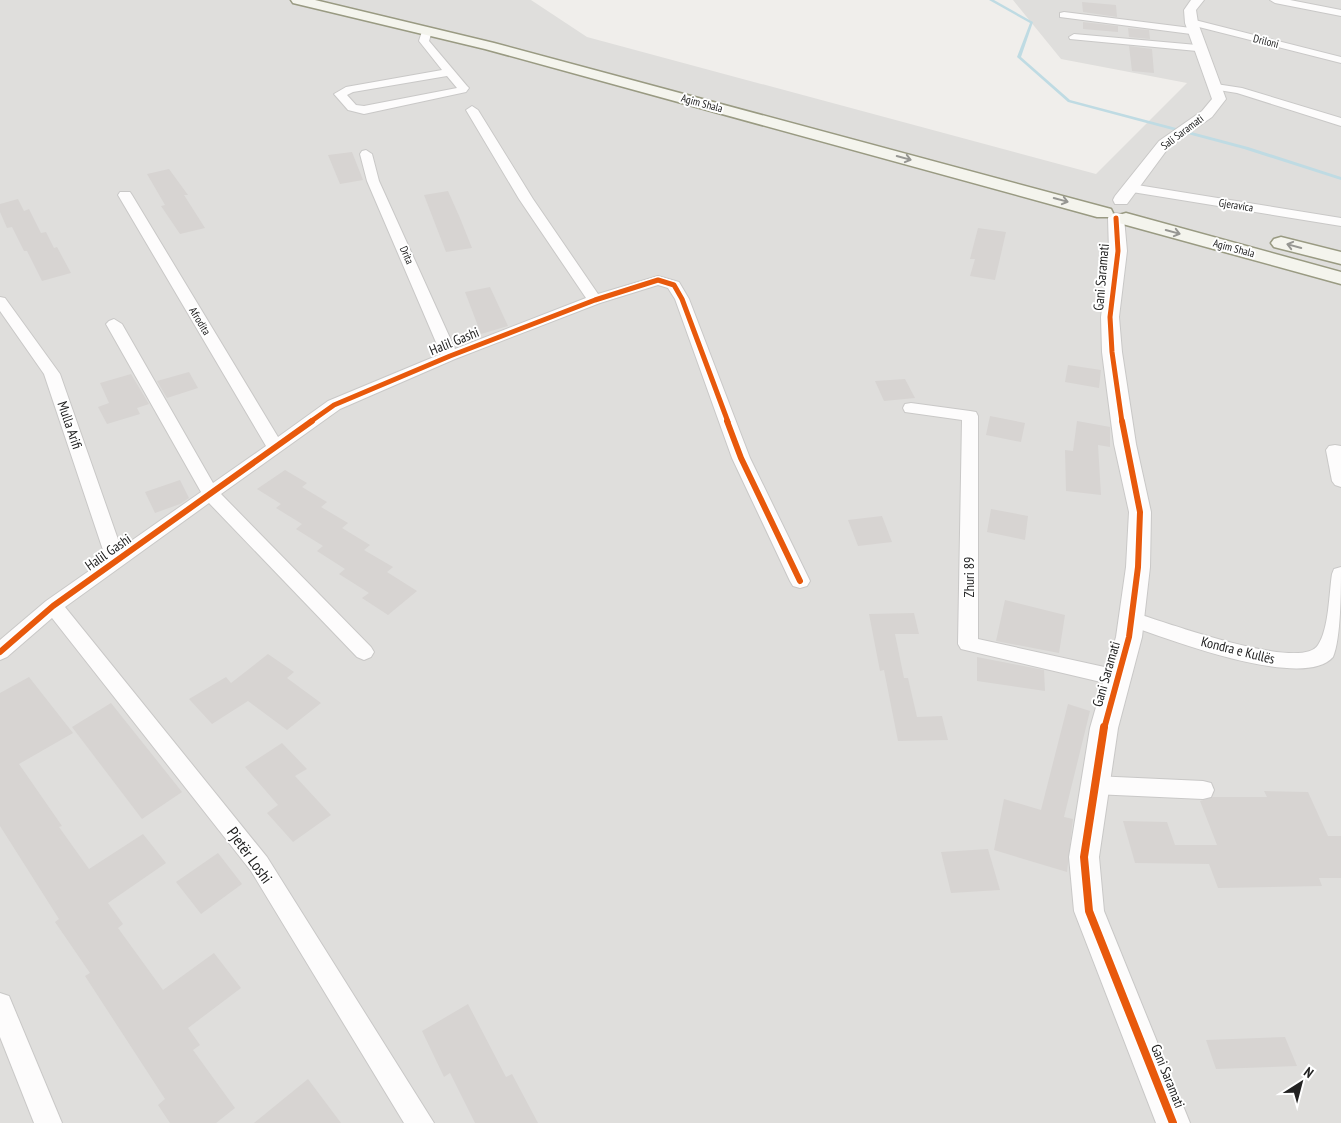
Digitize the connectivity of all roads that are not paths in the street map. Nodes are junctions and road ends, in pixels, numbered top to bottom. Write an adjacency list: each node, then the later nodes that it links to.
1 (298, 0): 8 (main road, Agim Shala)
2 (332, 0): 20 (main road, Agim Shala)
3 (1198, 0): 7 (street)
4 (1275, 0): 5 (street)
5 (1341, 12)
6 (1064, 15): 7 (street)
7 (1191, 26): 10 (street); 11 (street, Driloni)
8 (427, 31): 12 (street); 20 (main road, Agim Shala, one-way to 20)
9 (1074, 37): 10 (street)
10 (1197, 48): 14 (street)
11 (1341, 60)
12 (450, 72): 13 (street); 15 (street)
13 (416, 78): 15 (street); 15 (street)
14 (1216, 87): 17 (street); 20 (street, Sali Saramati)
15 (430, 97)
16 (472, 110): 24 (street)
17 (1341, 122)
18 (366, 154): 27 (street, Drita)
19 (125, 195): 29 (street, Afrodita)
20 (1121, 206): 21 (street, Gjeravica); 22 (main road, Agim Shala, one-way to 20); 23 (main road, Agim Shala, one-way to 23); 37 (street, Gani Saramati)
21 (1341, 222)
22 (1341, 258)
23 (1341, 278)
24 (595, 300): 27 (street, Halil Gashi); 35 (street, Halil Gashi)
25 (0, 301): 33 (street, Mulla Arifi)
26 (114, 324): 32 (street)
27 (450, 356): 29 (street, Halil Gashi)
28 (911, 408): 40 (street, Zhuri 89)
29 (276, 447): 32 (street, Halil Gashi)
30 (1341, 451): 31 (street)
31 (1341, 481)
32 (211, 494): 33 (street, Halil Gashi); 39 (street)
33 (116, 561): 36 (street, Halil Gashi)
34 (1341, 574): 37 (street, Kondra e Kullës)
35 (800, 581)
36 (53, 606): 38 (street, Halil Gashi); 45 (street, Pjetër Loshi)
37 (1132, 619): 40 (street, Gani Saramati)
38 (0, 652)
39 (364, 652)
40 (1118, 678): 41 (street, Gani Saramati)
41 (1094, 785): 42 (street); 46 (street, Gani Saramati)
42 (1202, 790)
43 (0, 1005): 44 (street)
44 (48, 1123)
45 (420, 1123)
46 (1173, 1123)

